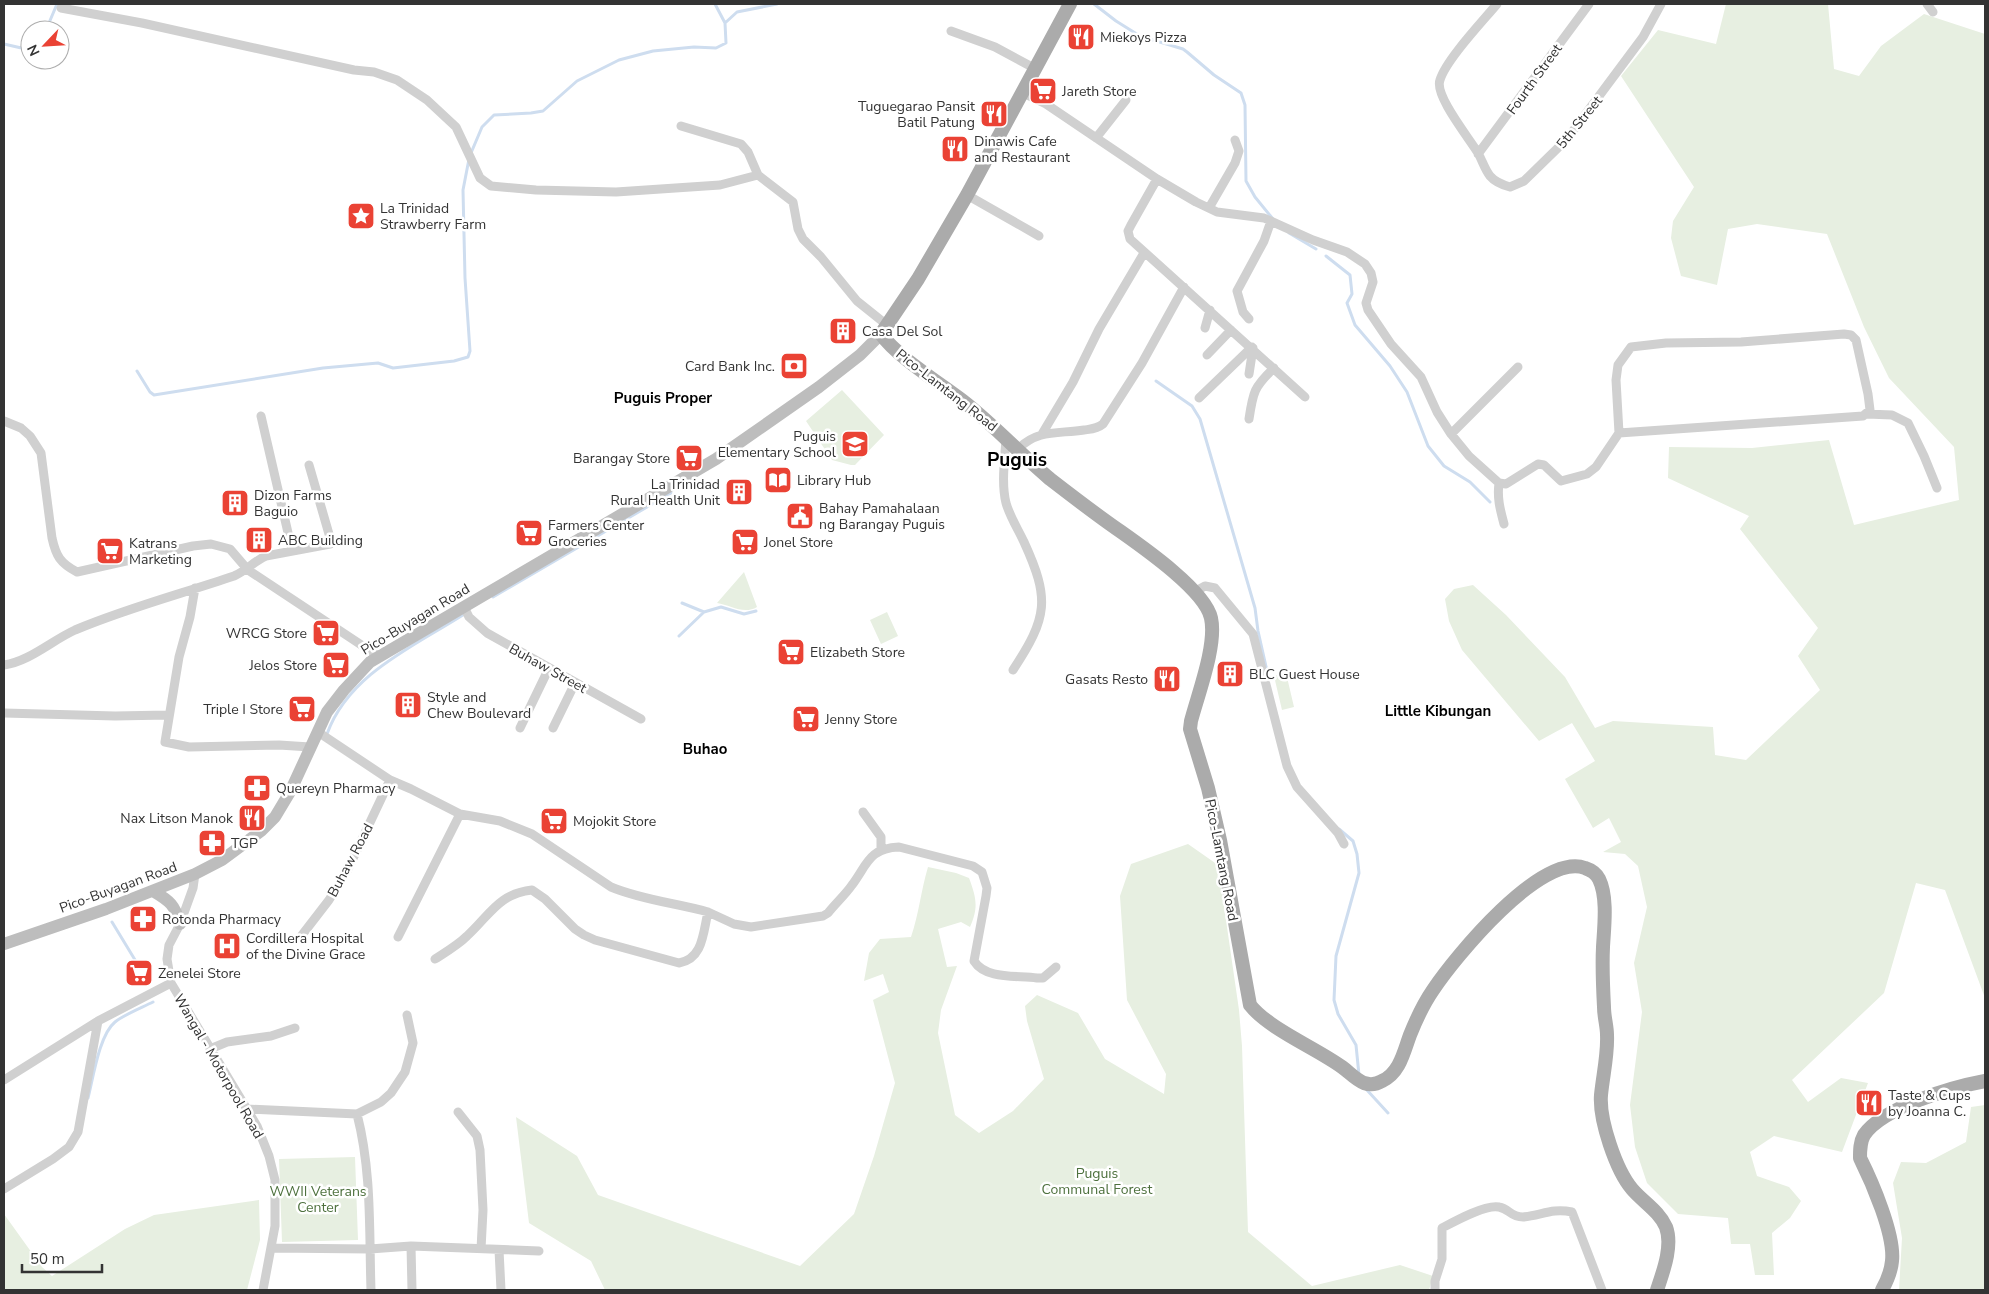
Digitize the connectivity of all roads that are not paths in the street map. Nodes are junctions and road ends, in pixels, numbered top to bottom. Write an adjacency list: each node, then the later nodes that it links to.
1 (1070, 4): 9 (main road)
2 (1497, 4): 15 (street, 5th Street)
3 (1589, 4): 15 (street, Fourth Street)
4 (1661, 4): 15 (street, 5th Street)
5 (1927, 4): 7 (street)
6 (61, 8): 16 (street)
7 (1933, 12)
8 (951, 31): 9 (street)
9 (1034, 68): 10 (main road)
10 (1023, 93): 13 (street); 18 (main road)
11 (1126, 100): 13 (street)
12 (682, 126): 16 (street)
13 (1096, 138): 17 (street)
14 (1235, 140): 19 (street)
15 (1478, 154)
16 (758, 175): 27 (street)
17 (1157, 179): 19 (street); 22 (street)
18 (967, 195): 21 (street); 27 (main road)
19 (1210, 208): 20 (street)
20 (1271, 221): 25 (street); 42 (street)
21 (1039, 236)
22 (1144, 253): 23 (street); 41 (street)
23 (1184, 288): 24 (street); 41 (street)
24 (1210, 310): 26 (street); 28 (street)
25 (1249, 319)
26 (1205, 328)
27 (884, 329): 43 (main road, Pico-Lamtang Road); 53 (main road, Pico-Buyagan Road)
28 (1230, 330): 29 (street); 30 (street)
29 (1252, 348): 32 (street); 33 (street); 35 (street)
30 (1207, 355)
31 (1518, 367): 42 (street)
32 (1274, 368): 34 (street); 38 (street)
33 (1249, 374)
34 (1305, 397)
35 (1199, 398)
36 (1867, 414): 40 (street); 40 (street); 47 (street)
37 (261, 416): 49 (street)
38 (1250, 419)
39 (4, 421): 50 (street)
40 (1619, 433): 46 (street)
41 (1042, 434): 44 (street)
42 (1451, 434): 46 (street)
43 (1006, 437): 44 (main road, Pico-Lamtang Road); 57 (street)
44 (1018, 449): 52 (main road, Pico-Lamtang Road)
45 (309, 465): 49 (street)
46 (1499, 483): 48 (street)
47 (1937, 488)
48 (1504, 524)
49 (292, 550): 50 (street)
50 (248, 570): 51 (street); 54 (street)
51 (195, 588): 55 (street); 60 (street)
52 (1194, 592): 69 (street); 103 (main road, Pico-Lamtang Road)
53 (466, 612): 54 (main road, Pico-Buyagan Road); 56 (street, Buhaw Street)
54 (378, 656): 64 (main road, Pico-Buyagan Road)
55 (4, 665)
56 (549, 668): 58 (street, Buhaw Street); 62 (street)
57 (1014, 670)
58 (575, 683): 61 (street, Buhaw Street); 63 (street)
59 (4, 713): 60 (street)
60 (168, 715): 65 (street)
61 (641, 719)
62 (520, 728)
63 (553, 728)
64 (318, 732): 65 (main road, Pico-Buyagan Road); 66 (street)
65 (310, 747): 71 (main road, Pico-Buyagan Road)
66 (390, 780): 68 (street); 75 (street, Buhaw Road)
67 (863, 812): 70 (street)
68 (460, 814): 73 (street); 76 (street)
69 (1344, 844)
70 (881, 850): 73 (street); 79 (street)
71 (195, 874): 72 (main road, Pico-Buyagan Road); 74 (street, Wangal - Motorpool Road)
72 (153, 891): 74 (main road); 77 (main road, Pico-Buyagan Road)
73 (708, 912): 78 (street)
74 (180, 924): 80 (street, Wangal - Motorpool Road)
75 (302, 936)
76 (398, 937)
77 (4, 944)
78 (435, 959)
79 (1056, 967)
80 (171, 983): 82 (street); 84 (street, Wangal - Motorpool Road)
81 (407, 1016): 89 (street)
82 (98, 1021): 85 (street); 90 (street)
83 (295, 1028): 84 (street)
84 (210, 1050): 87 (street, Wangal - Motorpool Road)
85 (4, 1080)
86 (1985, 1081): 104 (main road)
87 (247, 1109): 89 (street); 92 (street, Wangal - Motorpool Road)
88 (458, 1112): 94 (street)
89 (357, 1114): 93 (street)
90 (4, 1189)
91 (411, 1246): 93 (street); 94 (street); 99 (street)
92 (272, 1248): 93 (street); 97 (street, Wangal - Motorpool Road)
93 (370, 1249): 98 (street)
94 (481, 1249): 95 (street)
95 (498, 1250): 96 (street); 100 (street)
96 (538, 1251)
97 (263, 1290)
98 (371, 1290)
99 (412, 1290)
100 (501, 1290)
101 (1435, 1290): 102 (street)
102 (1602, 1290)
103 (1657, 1290)
104 (1882, 1290)

